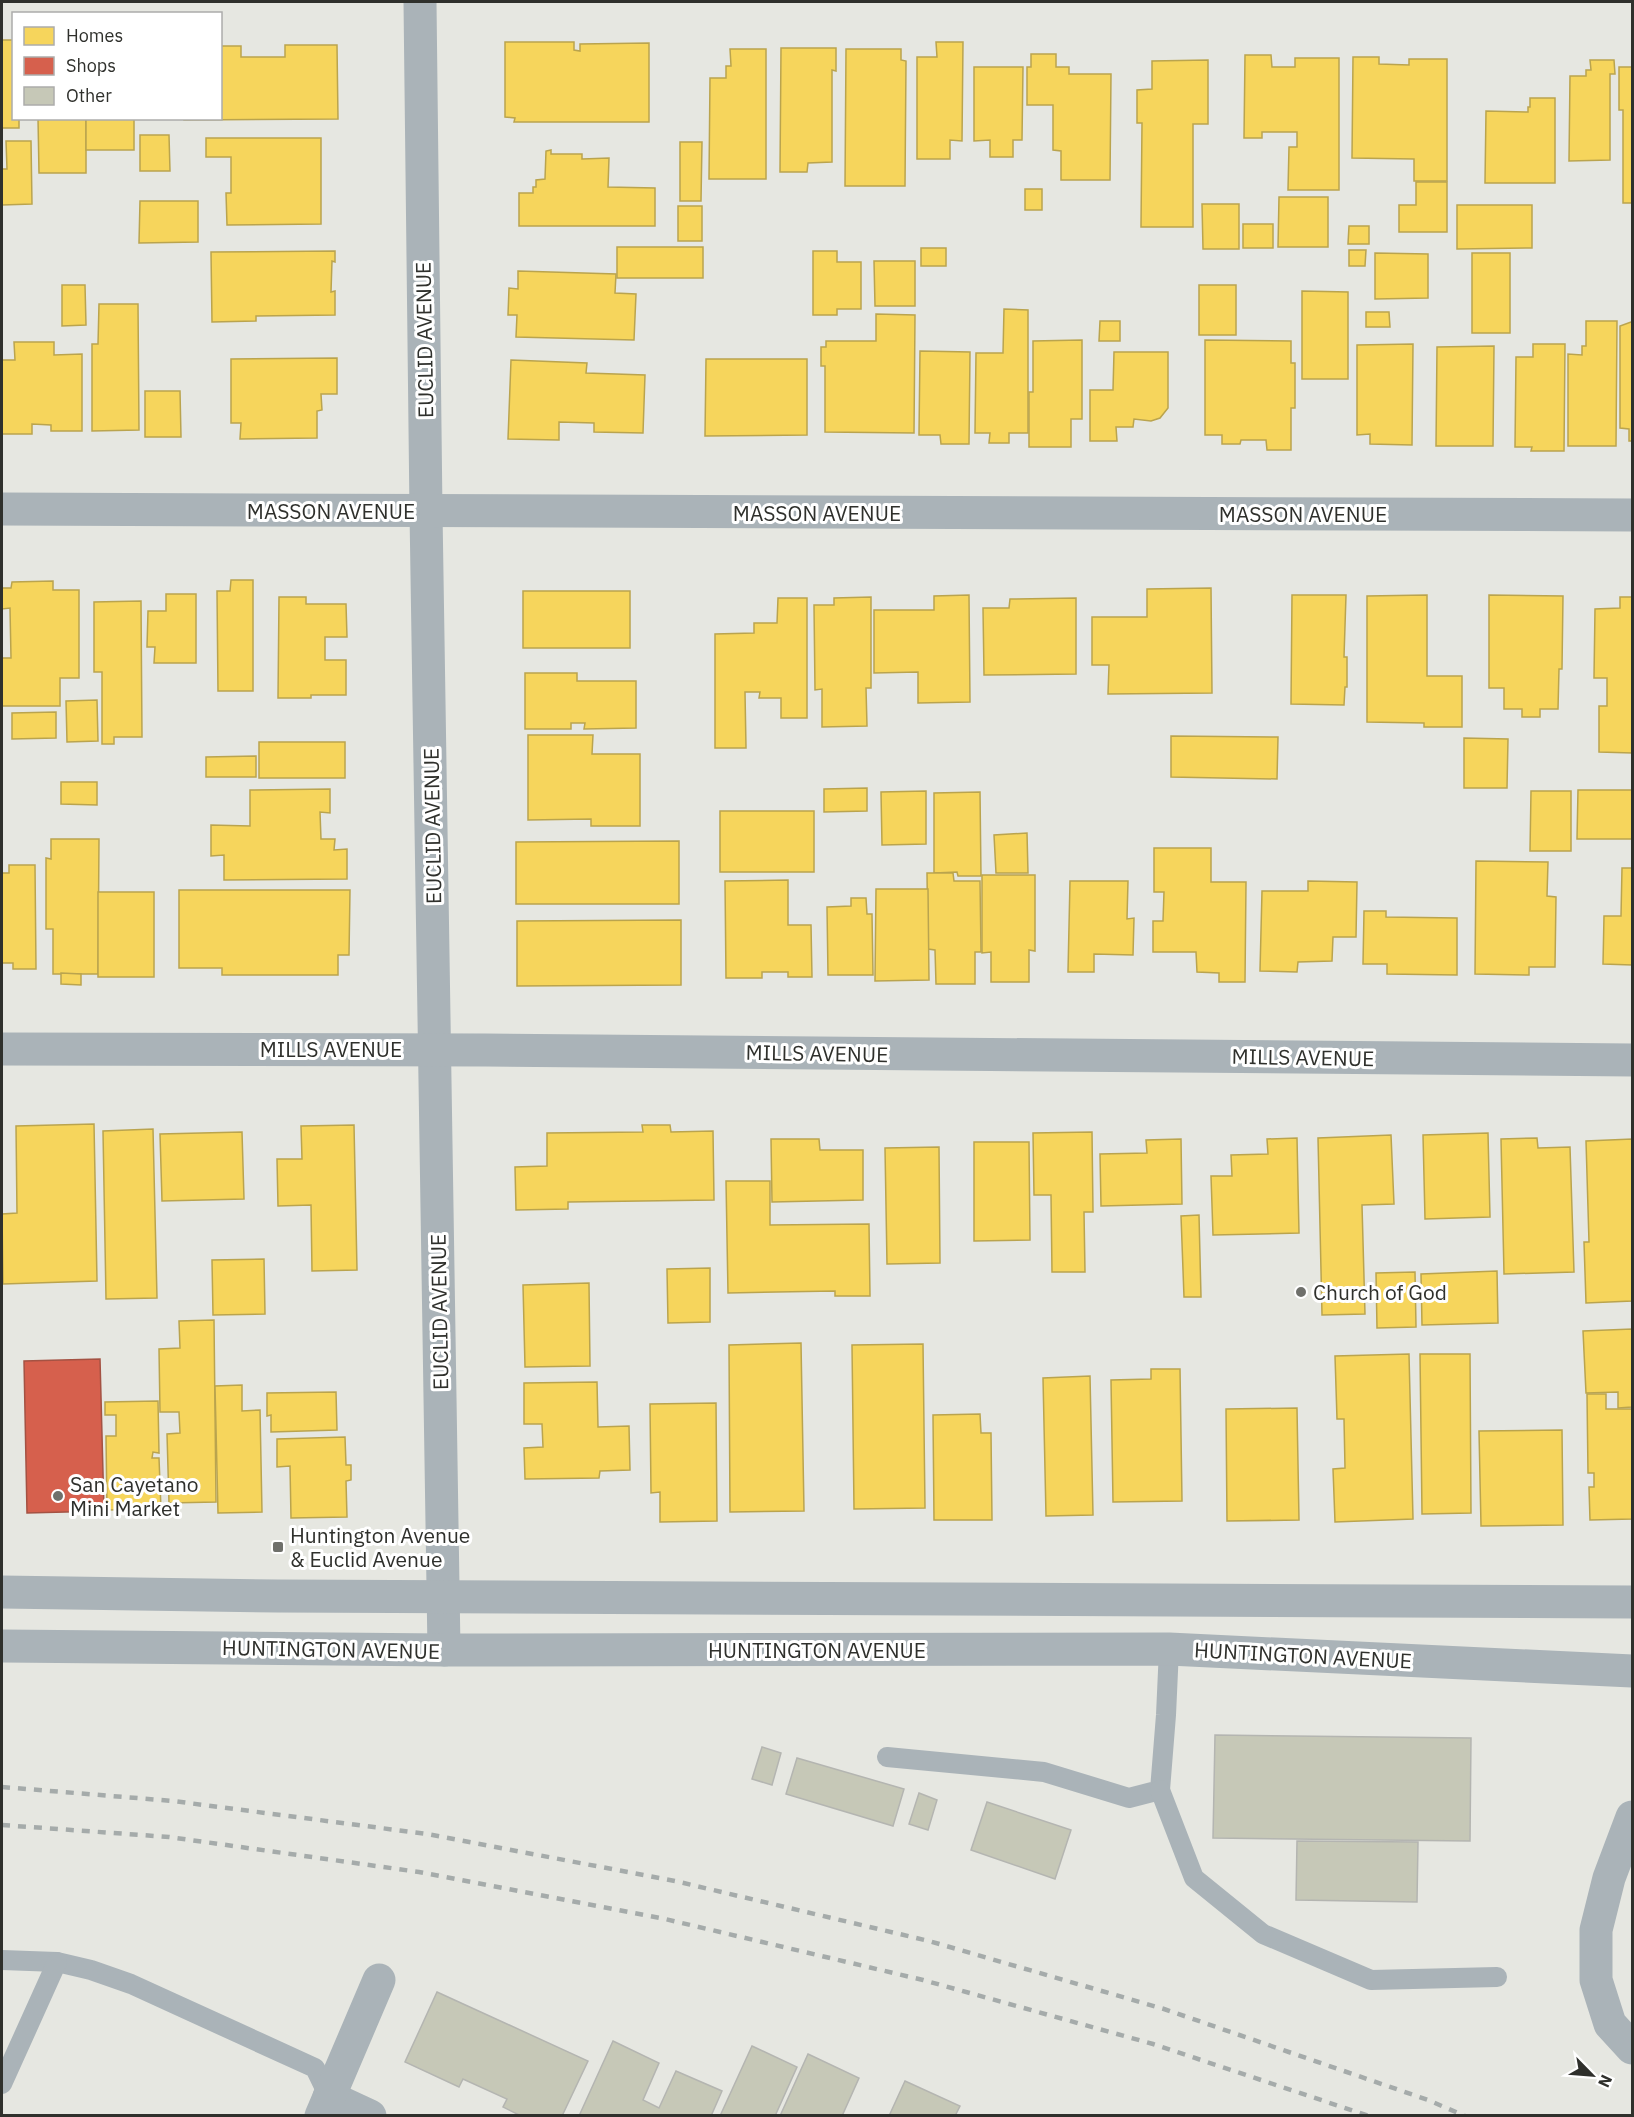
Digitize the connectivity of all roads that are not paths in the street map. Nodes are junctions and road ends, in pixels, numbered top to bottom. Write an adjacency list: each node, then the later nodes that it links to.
1 (420, 2): 3 (street, EUCLID AVENUE)
2 (2, 509): 3 (street, MASSON AVENUE)
3 (426, 512): 4 (street, MASSON AVENUE); 6 (street, EUCLID AVENUE)
4 (1632, 515)
5 (2, 1049): 6 (street, MILLS AVENUE)
6 (435, 1050): 7 (street, MILLS AVENUE); 9 (street, EUCLID AVENUE)
7 (1632, 1060)
8 (2, 1592): 9 (street)
9 (443, 1597): 10 (street); 13 (street, EUCLID AVENUE)
10 (1632, 1602)
11 (2, 1646): 13 (street, HUNTINGTON AVENUE)
12 (1168, 1649): 13 (street, HUNTINGTON AVENUE); 14 (street, HUNTINGTON AVENUE); 16 (lane)
13 (444, 1650)
14 (1632, 1671)
15 (887, 1757): 16 (lane)
16 (1160, 1790): 20 (lane)
17 (1632, 1817): 22 (street)
18 (2, 1960): 19 (lane)
19 (57, 1962): 23 (lane); 24 (lane)
20 (1497, 1977)
21 (379, 1980): 24 (street)
22 (1632, 2048)
23 (2, 2084)
24 (325, 2106): 25 (street)
25 (370, 2115)

